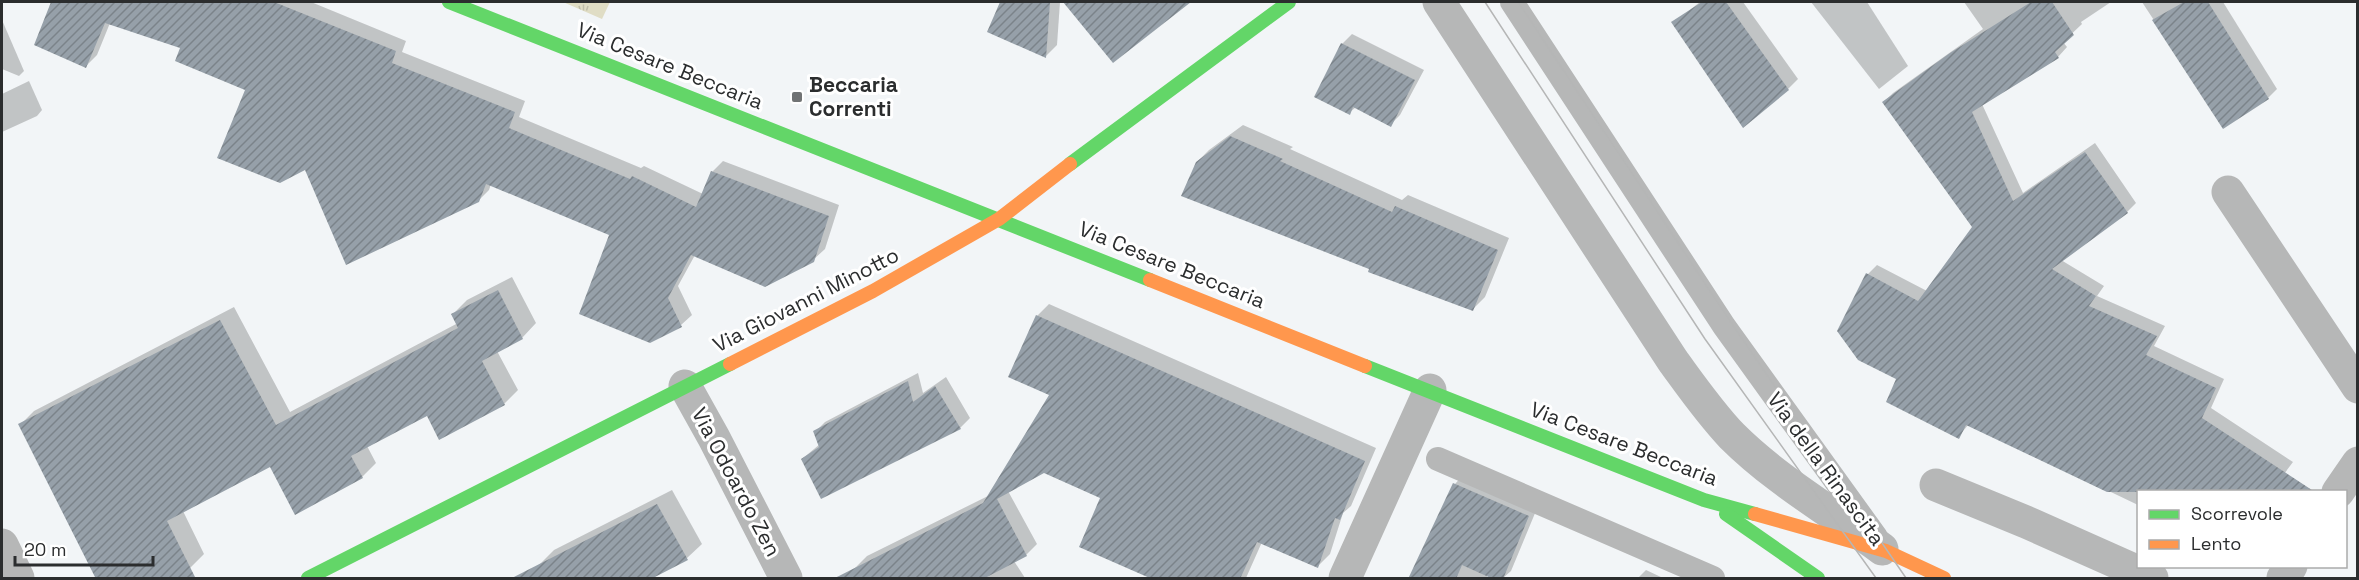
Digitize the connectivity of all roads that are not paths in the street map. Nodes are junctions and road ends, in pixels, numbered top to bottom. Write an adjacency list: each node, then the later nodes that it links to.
1 (448, 2): 6 (street, Via Cesare Beccaria)
2 (1289, 2): 6 (street, Via Giovanni Minotto)
3 (1439, 2): 16 (street, Via della Rinascita)
4 (1512, 2): 16 (lane, Via della Rinascita)
5 (2228, 192): 8 (street)
6 (999, 219): 7 (street, Via Giovanni Minotto); 9 (street, Via Cesare Beccaria)
7 (685, 386): 18 (street, Via Giovanni Minotto); 19 (street, Via Odoardo Zen)
8 (2358, 387)
9 (1430, 390): 14 (street, Via Cesare Beccaria); 20 (street)
10 (1438, 459): 21 (lane)
11 (2358, 463): 13 (street)
12 (1936, 485): 24 (street)
13 (2339, 490)
14 (1704, 500): 16 (street, Via Cesare Beccaria); 22 (street)
15 (2, 545): 17 (street)
16 (1886, 551): 23 (street, Via Cesare Beccaria)
17 (18, 579)
18 (308, 579)
19 (786, 579)
20 (1346, 579)
21 (1713, 579)
22 (1818, 579)
23 (1944, 579)
24 (2152, 579)

